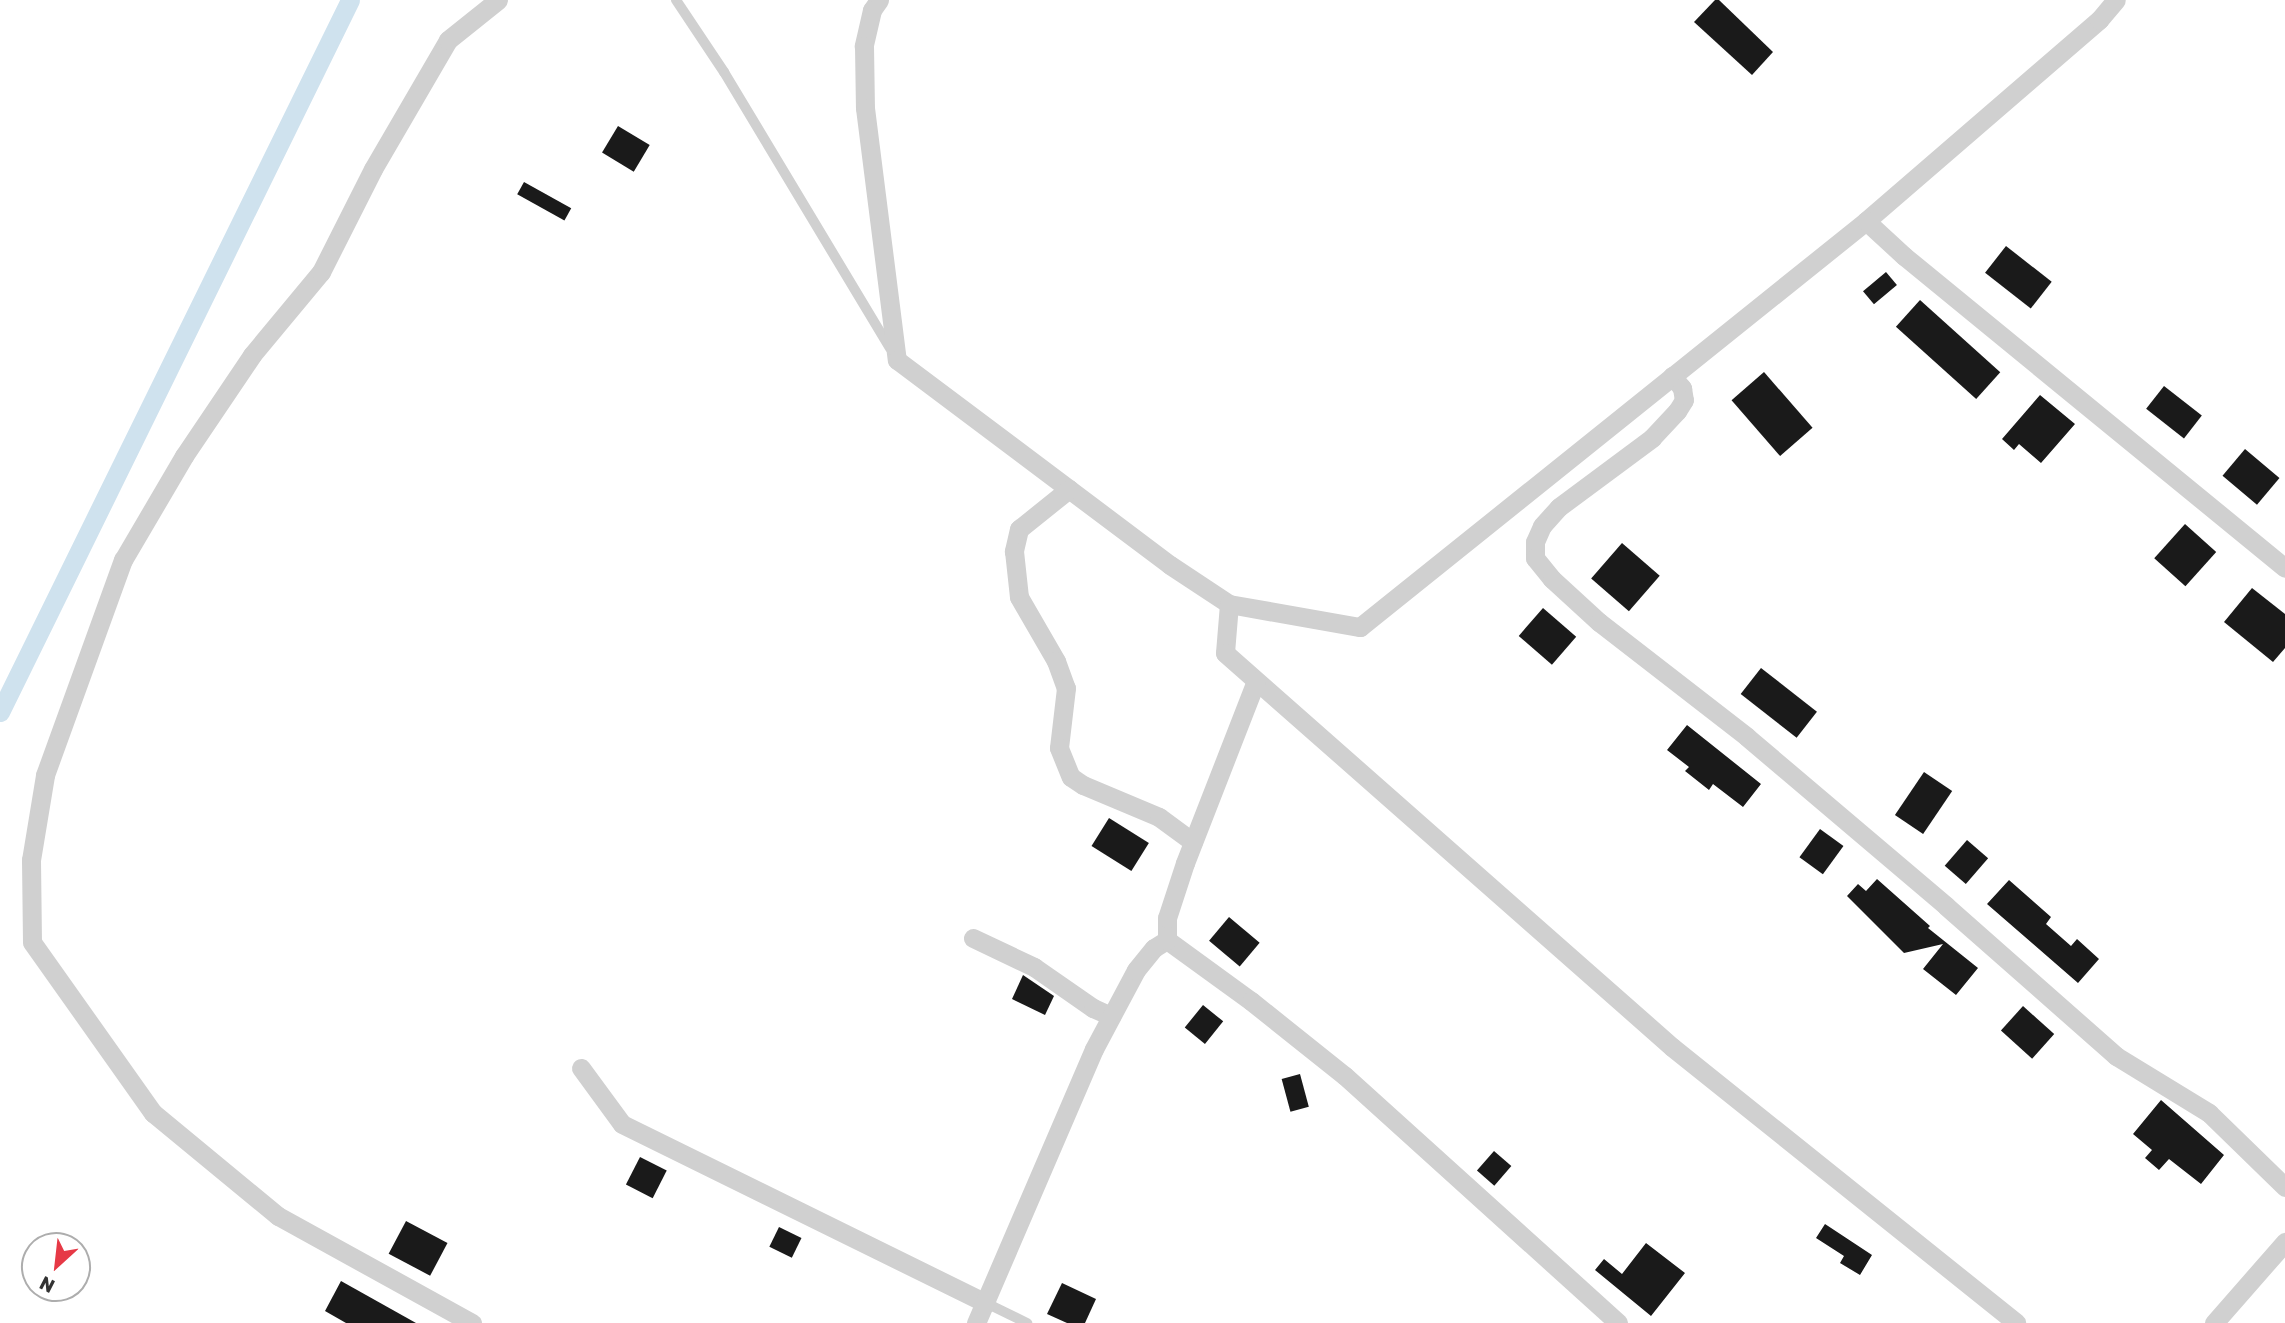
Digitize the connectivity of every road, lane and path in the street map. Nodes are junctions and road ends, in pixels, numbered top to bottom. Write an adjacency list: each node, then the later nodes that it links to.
1 (498, 0): 20 (street)
2 (676, 0): 6 (lane)
3 (879, 0): 6 (street)
4 (2116, 0): 5 (street)
5 (1866, 221): 7 (street); 9 (street)
6 (897, 360): 8 (street)
7 (1672, 376): 10 (street); 17 (street)
8 (1069, 489): 10 (street); 12 (street)
9 (2285, 568)
10 (1229, 604): 11 (street)
11 (1256, 681): 12 (street); 24 (street)
12 (1193, 842): 14 (street)
13 (973, 938): 15 (street)
14 (1167, 940): 15 (street); 23 (street)
15 (1111, 1016): 19 (street)
16 (581, 1068): 19 (street)
17 (2285, 1187)
18 (2285, 1242): 25 (street)
19 (986, 1303): 21 (street); 22 (lane)
20 (472, 1323)
21 (976, 1323)
22 (1027, 1323)
23 (1618, 1323)
24 (2016, 1323)
25 (2214, 1323)

